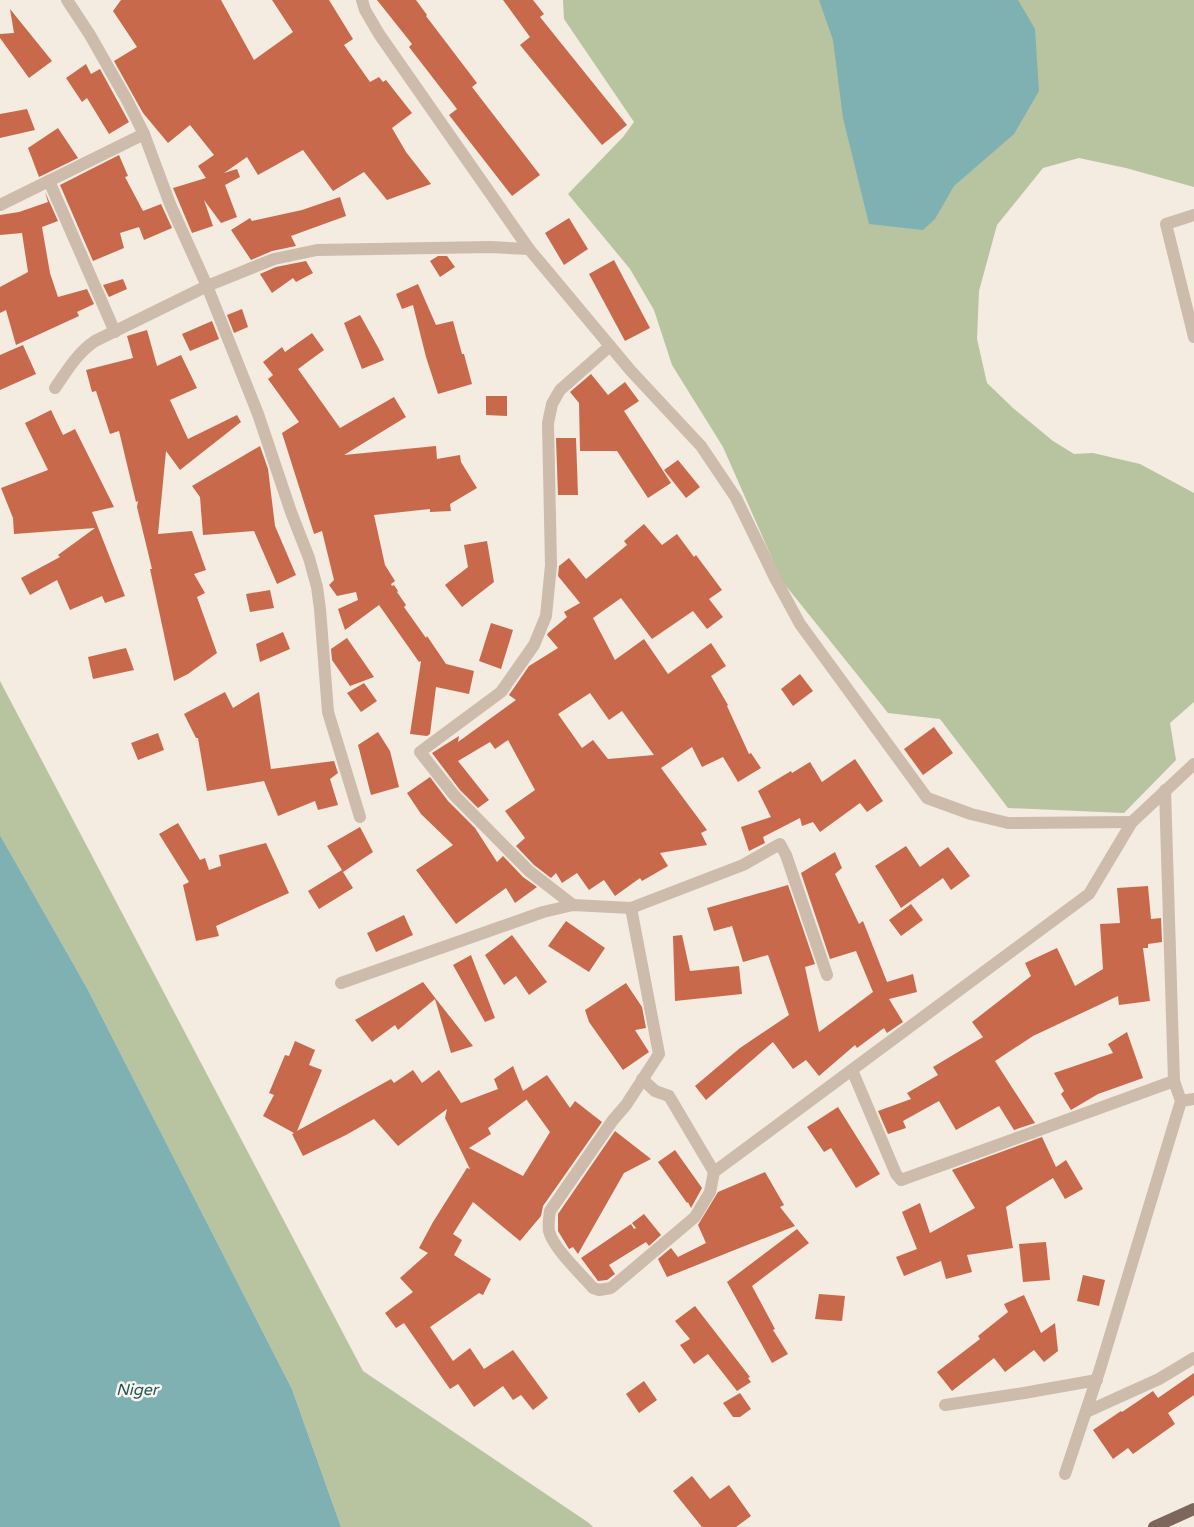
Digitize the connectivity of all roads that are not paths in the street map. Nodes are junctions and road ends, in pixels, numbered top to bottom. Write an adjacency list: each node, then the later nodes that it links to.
1 (67, 0): 3 (street)
2 (362, 0): 7 (street)
3 (144, 134): 4 (street); 8 (street)
4 (49, 181): 5 (street); 9 (street)
5 (0, 205)
6 (1194, 214): 10 (street)
7 (529, 249): 8 (street); 11 (street)
8 (208, 286): 9 (street); 15 (street)
9 (115, 332): 12 (street)
10 (1194, 336)
11 (610, 346): 16 (street); 17 (street)
12 (54, 388)
13 (1194, 764): 14 (street)
14 (1165, 790): 16 (street); 23 (street)
15 (360, 817)
16 (1132, 822): 21 (street)
17 (573, 905): 18 (street); 20 (street)
18 (631, 908): 19 (street); 22 (street)
19 (828, 975)
20 (341, 983)
21 (852, 1070): 23 (street); 25 (street)
22 (642, 1079): 25 (street); 25 (street)
23 (1174, 1081): 24 (street)
24 (1188, 1100): 27 (street)
25 (714, 1172)
26 (1194, 1358): 29 (street)
27 (1097, 1380): 28 (street); 29 (street)
28 (945, 1405)
29 (1086, 1412): 30 (street)
30 (1065, 1474)
31 (1194, 1508): 32 (main road)
32 (1154, 1527)

